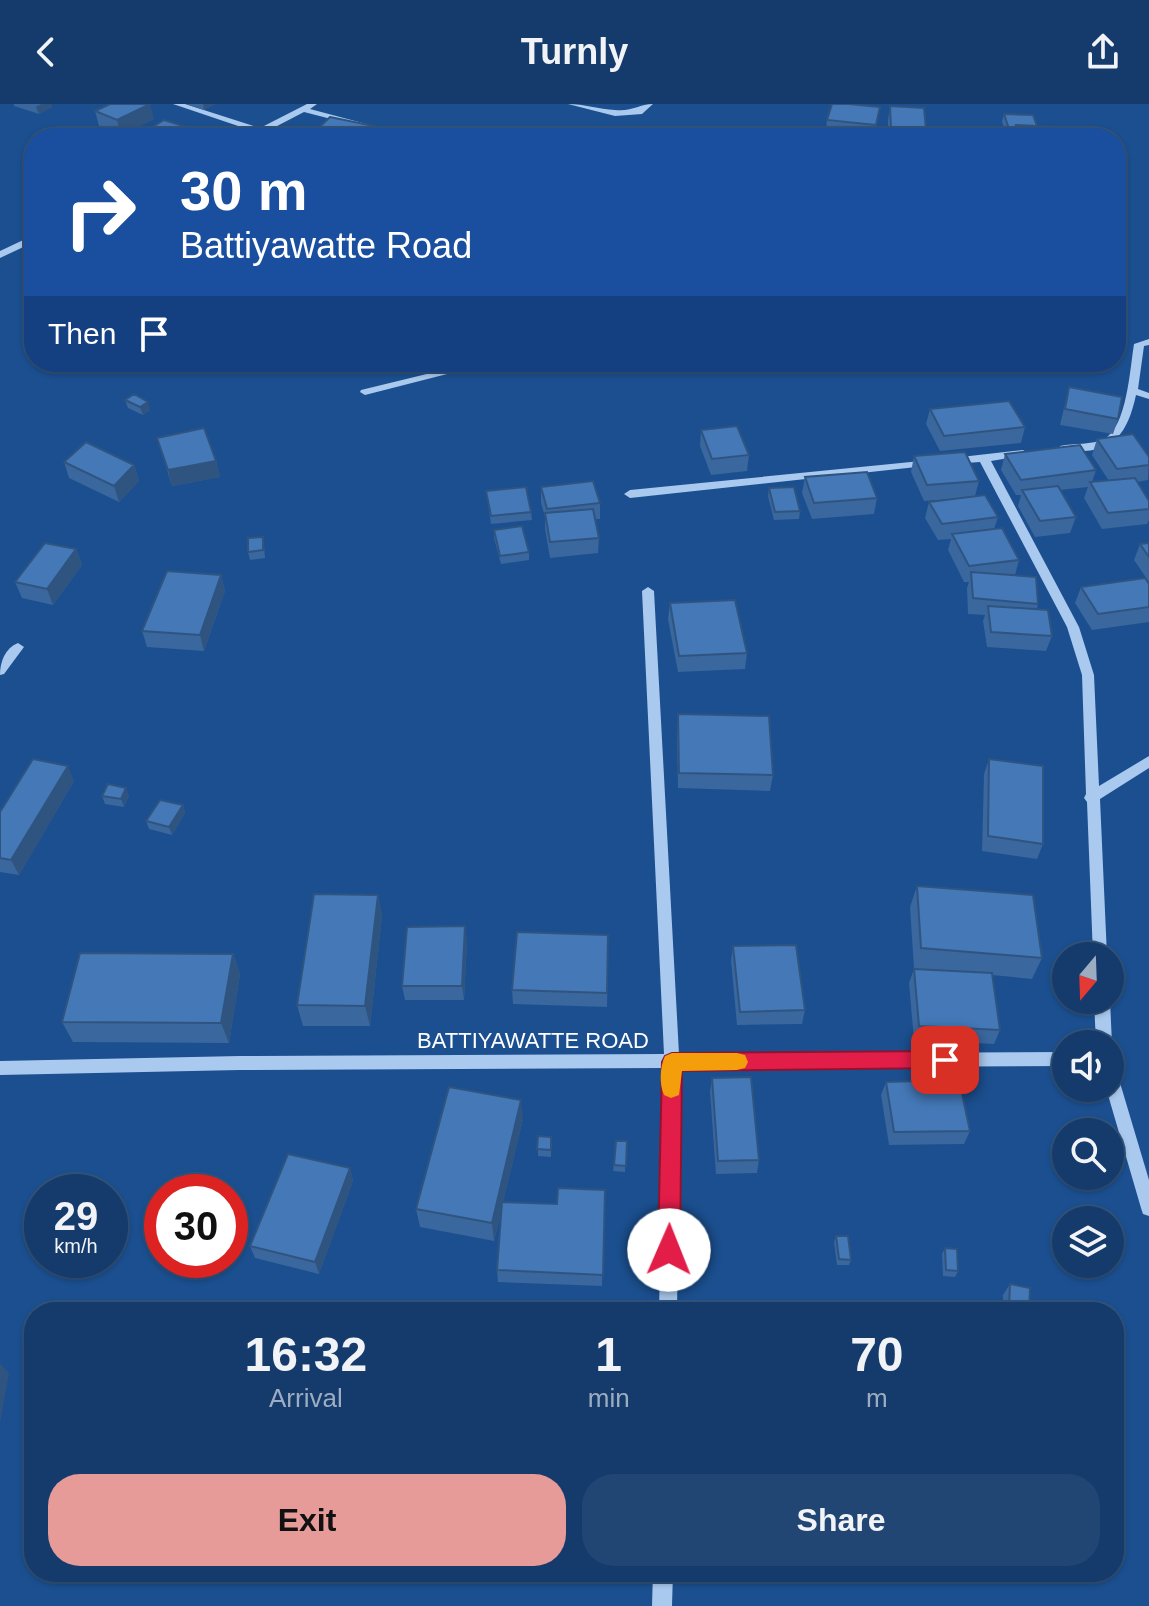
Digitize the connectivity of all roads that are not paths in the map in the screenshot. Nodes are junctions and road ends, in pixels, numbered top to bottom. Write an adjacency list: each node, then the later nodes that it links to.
1 (177, 104): 5 (street)
2 (572, 104): 3 (street)
3 (649, 104)
4 (310, 107): 6 (street); 7 (street)
5 (252, 128)
6 (267, 128)
7 (381, 128)
8 (24, 243): 9 (street)
9 (0, 255)
10 (1149, 342): 12 (street)
11 (448, 372): 13 (street)
12 (1131, 390): 14 (street); 15 (street)
13 (365, 392)
14 (1149, 396)
15 (1046, 450)
16 (1031, 452): 17 (street)
17 (984, 458): 18 (street); 23 (street)
18 (630, 494)
19 (648, 591): 26 (street)
20 (18, 647): 21 (street)
21 (0, 671)
22 (1149, 761): 23 (street)
23 (1091, 798): 24 (street)
24 (1099, 942)
25 (1052, 1059): 26 (street, BATTIYAWATTE ROAD)
26 (672, 1062): 27 (street, BATTIYAWATTE ROAD); 30 (street)
27 (0, 1068)
28 (1118, 1102): 29 (street)
29 (1149, 1208)
30 (668, 1302)
31 (663, 1582): 32 (street)
32 (662, 1606)

